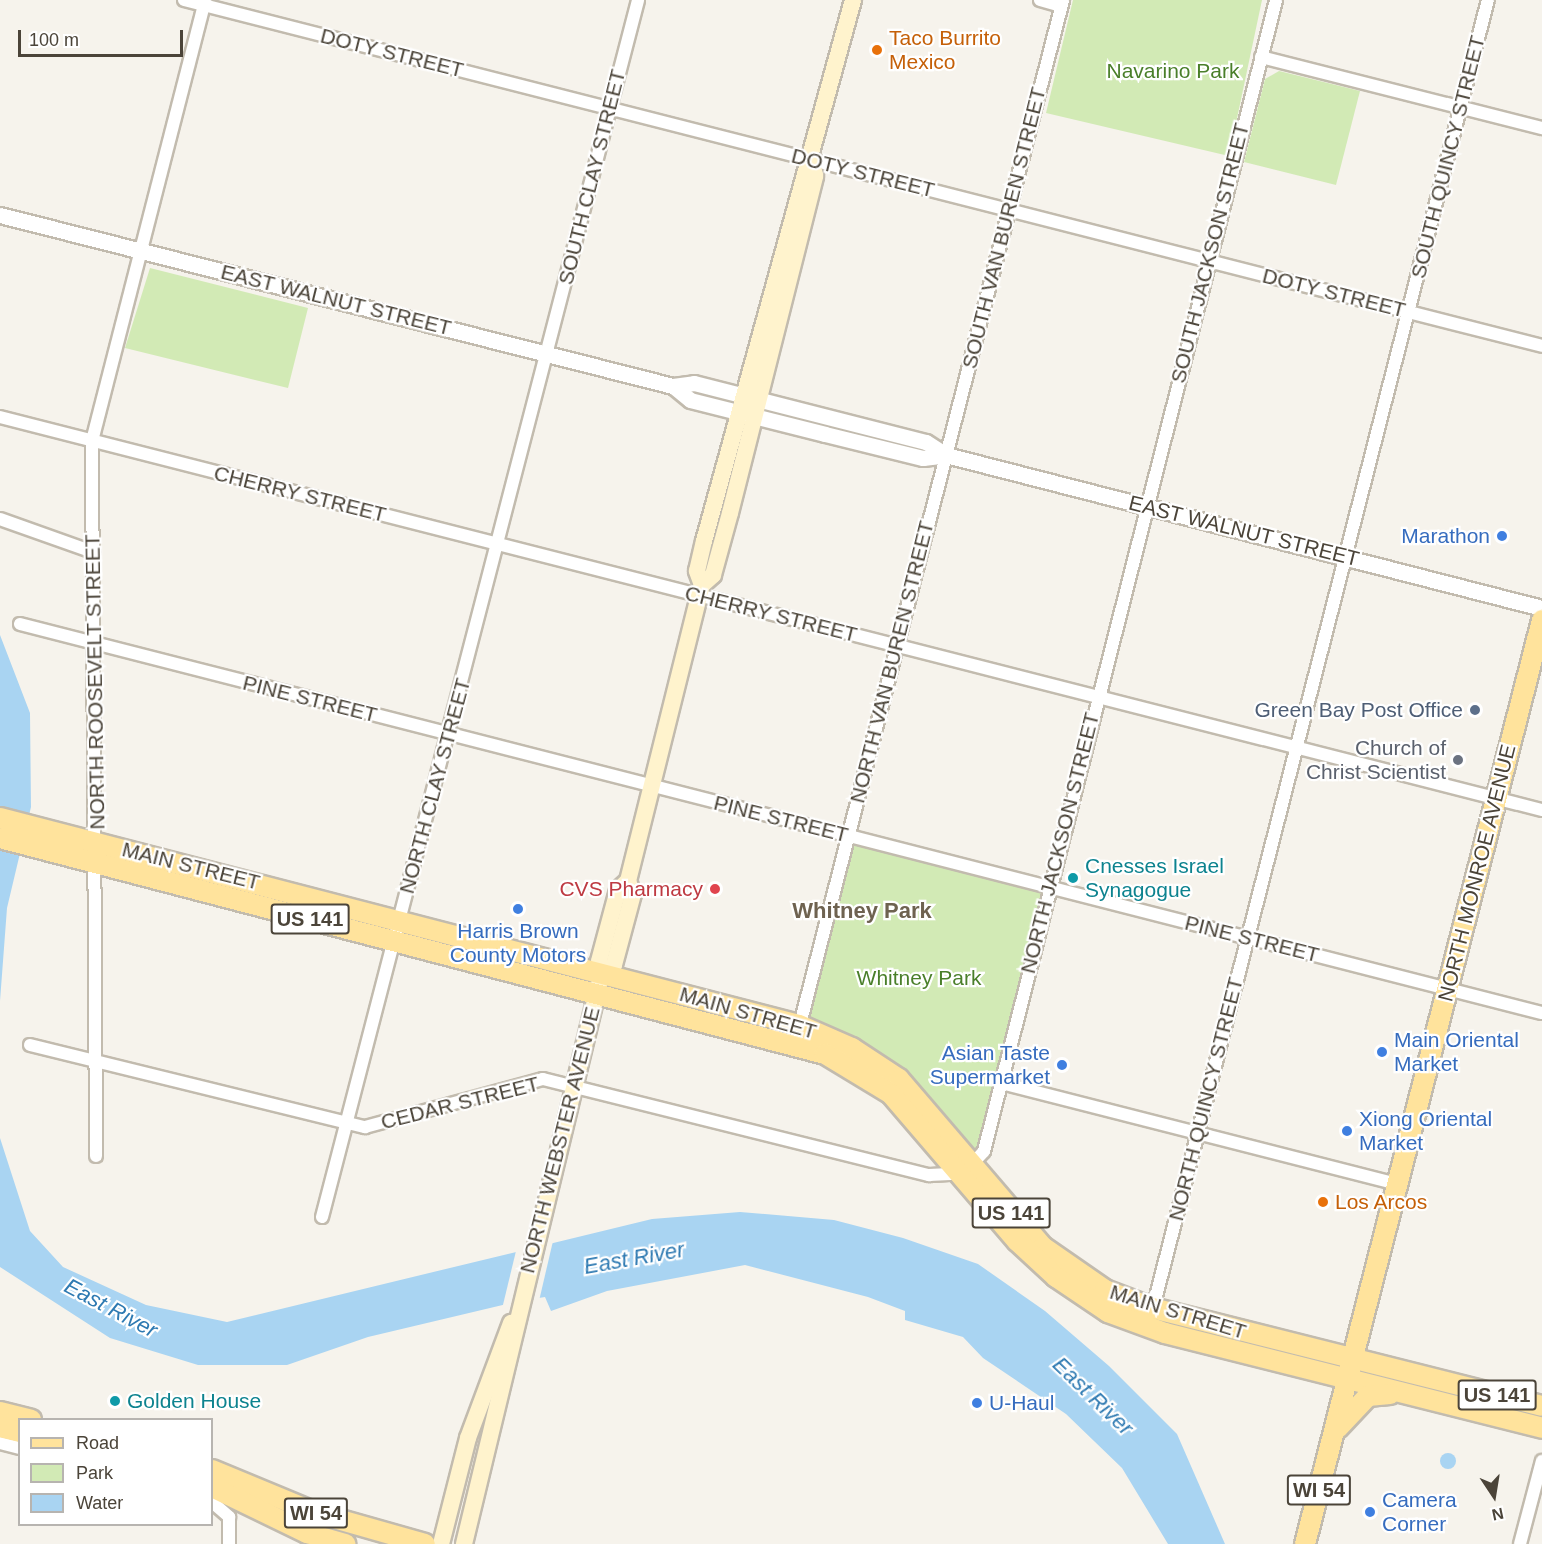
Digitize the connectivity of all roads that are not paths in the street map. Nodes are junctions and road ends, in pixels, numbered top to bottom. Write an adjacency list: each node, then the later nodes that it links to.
1 (184, 0): 7 (street, DOTY STREET)
2 (638, 0): 10 (street, SOUTH CLAY STREET)
3 (853, 0): 13 (main road)
4 (1040, 0): 8 (street)
5 (1276, 0): 9 (street, SOUTH JACKSON STREET)
6 (1488, 0): 11 (street, SOUTH QUINCY STREET)
7 (205, 3): 10 (street, DOTY STREET); 16 (street, NORTH ROOSEVELT STREET)
8 (1062, 3): 14 (street, SOUTH VAN BUREN STREET)
9 (1261, 57): 11 (street); 17 (street, SOUTH JACKSON STREET)
10 (610, 108): 13 (street, DOTY STREET); 20 (street, SOUTH CLAY STREET)
11 (1461, 108): 12 (street); 18 (street, SOUTH QUINCY STREET)
12 (1542, 128)
13 (812, 160): 14 (street, DOTY STREET); 22 (main road, NORTH WEBSTER AVENUE); 23 (main road, NORTH WEBSTER AVENUE)
14 (1009, 210): 17 (street, DOTY STREET); 28 (street, SOUTH VAN BUREN STREET)
15 (0, 214): 16 (street, EAST WALNUT STREET)
16 (141, 250): 20 (street, EAST WALNUT STREET); 27 (street, NORTH ROOSEVELT STREET)
17 (1208, 261): 18 (street, DOTY STREET); 29 (street, SOUTH JACKSON STREET)
18 (1408, 312): 19 (street, DOTY STREET); 33 (street, SOUTH QUINCY STREET)
19 (1542, 346)
20 (547, 354): 21 (street, EAST WALNUT STREET); 31 (street, NORTH CLAY STREET)
21 (673, 386): 22 (street, EAST WALNUT STREET); 24 (street, EAST WALNUT STREET)
22 (741, 395): 23 (street, EAST WALNUT STREET); 24 (main road, NORTH WEBSTER AVENUE)
23 (759, 399): 25 (main road, NORTH WEBSTER AVENUE); 28 (street, EAST WALNUT STREET)
24 (736, 412): 25 (street, EAST WALNUT STREET); 34 (main road, NORTH WEBSTER AVENUE)
25 (754, 416): 28 (street, EAST WALNUT STREET); 34 (main road, NORTH WEBSTER AVENUE)
26 (0, 417): 27 (street, CHERRY STREET)
27 (92, 441): 31 (street, CHERRY STREET); 32 (street, NORTH ROOSEVELT STREET)
28 (946, 456): 29 (street, EAST WALNUT STREET); 39 (street, NORTH VAN BUREN STREET)
29 (1145, 506): 33 (street, EAST WALNUT STREET); 40 (street, NORTH JACKSON STREET)
30 (0, 519): 32 (street)
31 (498, 544): 34 (street, CHERRY STREET); 41 (street, NORTH CLAY STREET)
32 (93, 552): 38 (street, NORTH ROOSEVELT STREET)
33 (1345, 557): 35 (street, EAST WALNUT STREET); 42 (street, NORTH QUINCY STREET)
34 (700, 590): 39 (street, CHERRY STREET); 43 (main road, NORTH WEBSTER AVENUE)
35 (1542, 608)
36 (1542, 620): 44 (main road, NORTH MONROE AVENUE)
37 (20, 624): 38 (street, PINE STREET)
38 (94, 644): 41 (street, PINE STREET); 50 (street, NORTH ROOSEVELT STREET)
39 (897, 646): 40 (street, CHERRY STREET); 48 (street, NORTH VAN BUREN STREET)
40 (1096, 697): 42 (street, CHERRY STREET); 52 (street, NORTH JACKSON STREET)
41 (449, 734): 43 (street, PINE STREET); 53 (street, NORTH CLAY STREET)
42 (1296, 748): 44 (street, CHERRY STREET); 54 (street, NORTH QUINCY STREET)
43 (651, 786): 48 (street, PINE STREET); 56 (main road, NORTH WEBSTER AVENUE)
44 (1496, 799): 45 (street, CHERRY STREET); 57 (main road, NORTH MONROE AVENUE)
45 (1542, 810)
46 (0, 818): 47 (main road, MAIN STREET / US 141)
47 (26, 835): 49 (main road, MAIN STREET / US 141); 50 (main road, MAIN STREET / US 141); 51 (main road, MAIN STREET / US 141)
48 (848, 836): 52 (street, PINE STREET); 59 (street, NORTH VAN BUREN STREET)
49 (0, 838)
50 (98, 843): 51 (street, NORTH ROOSEVELT STREET); 53 (main road, MAIN STREET / US 141)
51 (98, 864): 55 (main road, MAIN STREET / US 141); 61 (street, NORTH ROOSEVELT STREET)
52 (1048, 887): 54 (street, PINE STREET); 62 (street, NORTH JACKSON STREET)
53 (400, 921): 55 (street, NORTH CLAY STREET); 56 (main road, MAIN STREET / US 141)
54 (1248, 938): 57 (street, PINE STREET); 65 (street, NORTH QUINCY STREET)
55 (395, 941): 56 (main road, MAIN STREET / US 141); 64 (street, NORTH CLAY STREET)
56 (599, 981): 59 (main road, MAIN STREET / US 141); 63 (main road, NORTH WEBSTER AVENUE)
57 (1447, 989): 58 (street, PINE STREET); 68 (main road, NORTH MONROE AVENUE)
58 (1542, 1013)
59 (797, 1034): 67 (main road, MAIN STREET / US 141)
60 (30, 1045): 61 (street, CEDAR STREET)
61 (98, 1060): 64 (street, CEDAR STREET); 66 (street, NORTH ROOSEVELT STREET)
62 (1001, 1083): 65 (street); 67 (street, NORTH JACKSON STREET)
63 (573, 1086): 64 (street, CEDAR STREET); 67 (street, CEDAR STREET); 70 (main road, NORTH WEBSTER AVENUE)
64 (349, 1124): 69 (street, NORTH CLAY STREET)
65 (1197, 1133): 68 (street); 71 (street, NORTH QUINCY STREET)
66 (96, 1156)
67 (963, 1169): 71 (main road, MAIN STREET / US 141)
68 (1397, 1184): 72 (main road, NORTH MONROE AVENUE)
69 (322, 1217)
70 (519, 1309): 91 (main road, NORTH WEBSTER AVENUE); 92 (main road, NORTH WEBSTER AVENUE)
71 (1150, 1318): 72 (main road, MAIN STREET / US 141); 73 (main road, MAIN STREET / US 141)
72 (1352, 1359): 73 (main road, NORTH MONROE AVENUE); 75 (main road, MAIN STREET / US 141)
73 (1347, 1378): 74 (main road, MAIN STREET / US 141); 81 (main road, NORTH MONROE AVENUE / WI 54)
74 (1408, 1395): 79 (main road, MAIN STREET / US 141); 81 (main road)
75 (1542, 1406)
76 (0, 1412): 77 (main road)
77 (27, 1418)
78 (0, 1427): 80 (main road)
79 (1542, 1428)
80 (18, 1432)
81 (1333, 1435): 93 (main road, NORTH MONROE AVENUE / WI 54)
82 (0, 1443): 83 (street)
83 (18, 1448)
84 (1542, 1461): 94 (street)
85 (213, 1470): 90 (main road, WI 54)
86 (213, 1487): 89 (main road, WI 54)
87 (213, 1503): 88 (street)
88 (230, 1544)
89 (345, 1544)
90 (425, 1544)
91 (441, 1544)
92 (464, 1544)
93 (1305, 1544)
94 (1520, 1544)

